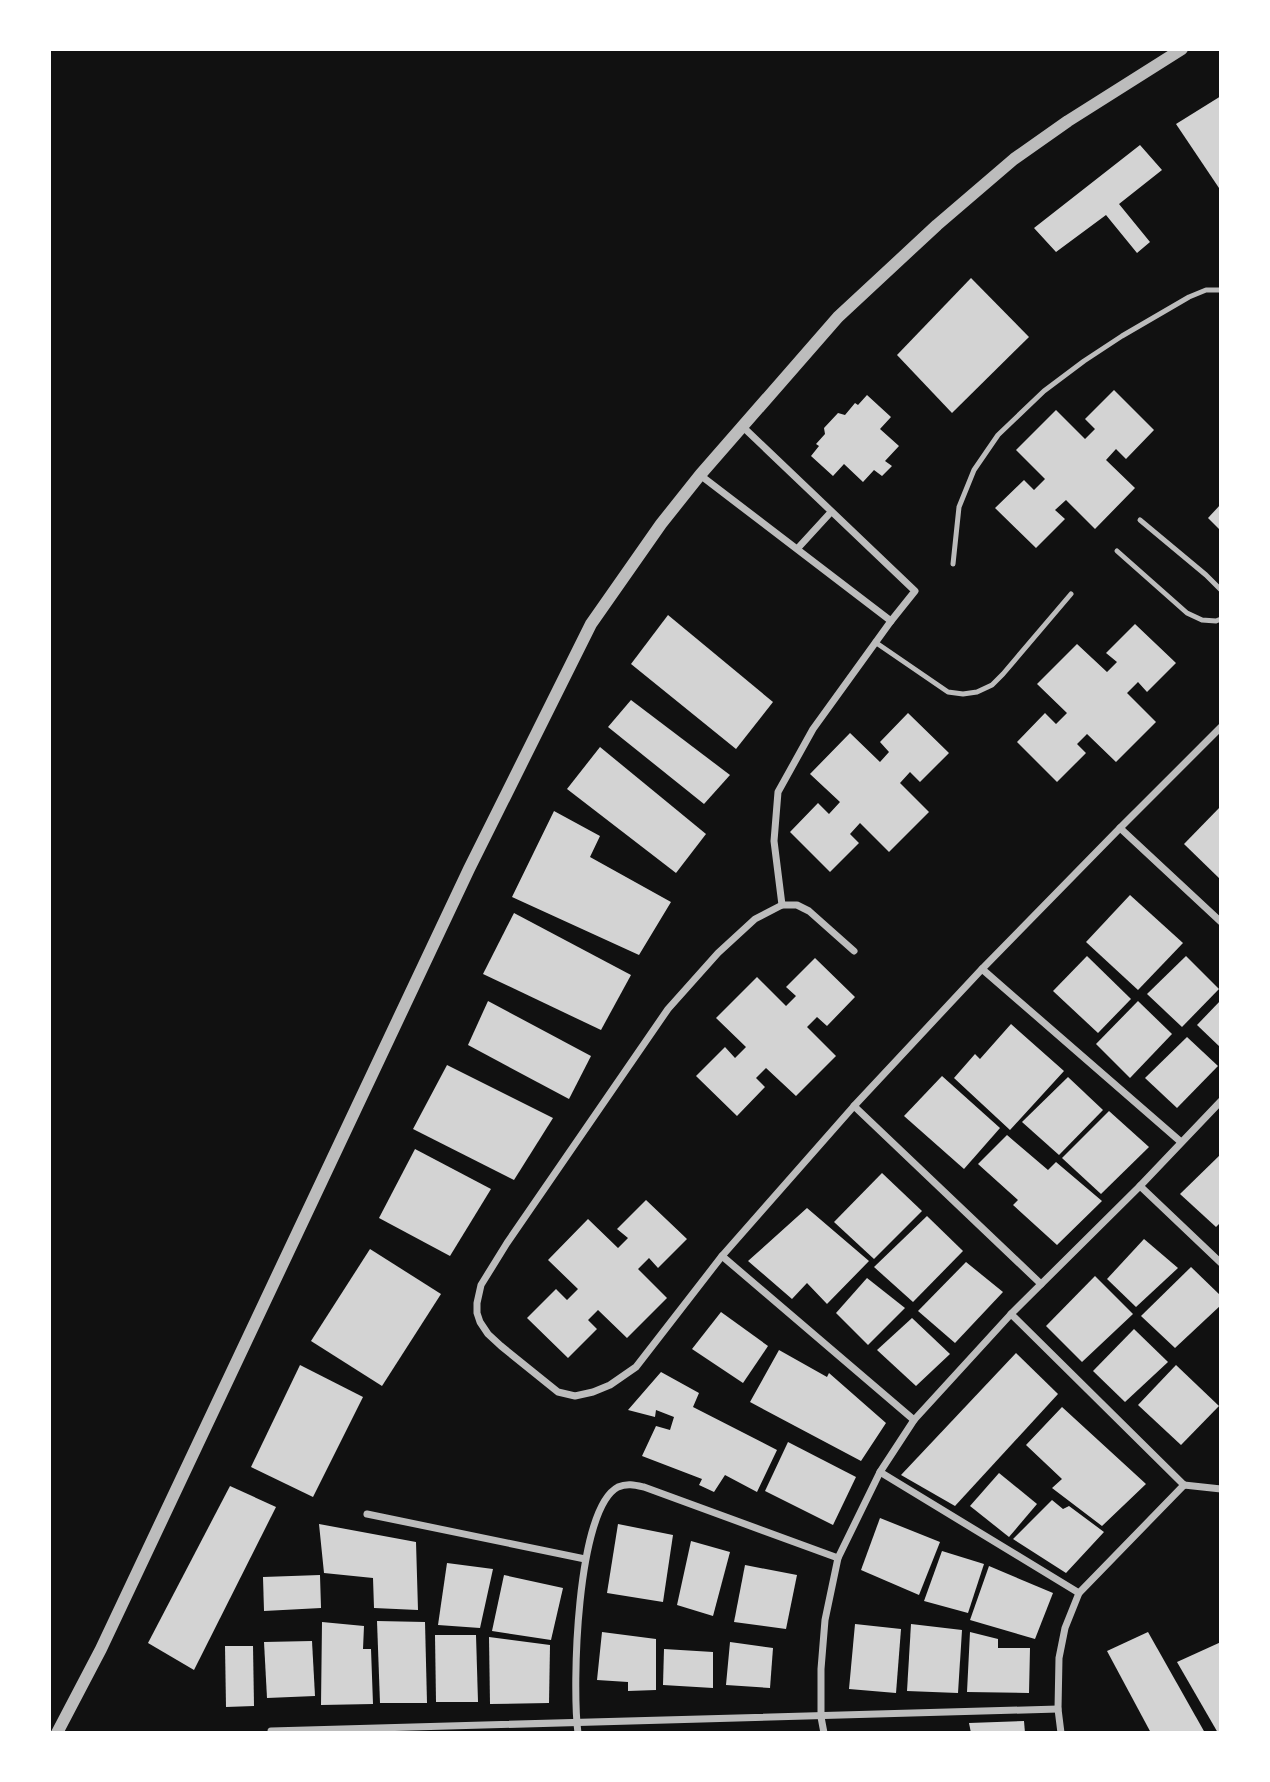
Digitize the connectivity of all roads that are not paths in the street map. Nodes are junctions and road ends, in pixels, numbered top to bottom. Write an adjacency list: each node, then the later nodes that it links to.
1 (1182, 49): 3 (street)
2 (1221, 289): 9 (lane)
3 (742, 426): 4 (street); 5 (street)
4 (700, 475): 7 (street); 41 (street)
5 (831, 512): 7 (street); 13 (street)
6 (1140, 520): 10 (lane)
7 (798, 548): 13 (street)
8 (1117, 551): 12 (lane)
9 (953, 564)
10 (1221, 590)
11 (1071, 594): 14 (lane)
12 (1221, 619)
13 (891, 621): 14 (street)
14 (875, 642): 17 (street)
15 (1221, 727): 16 (street)
16 (1119, 828): 18 (street); 20 (street)
17 (782, 905): 19 (street); 25 (street)
18 (1221, 922)
19 (854, 951)
20 (982, 969): 22 (street); 23 (street)
21 (1221, 1101): 23 (street)
22 (854, 1106): 25 (street); 27 (street)
23 (1181, 1142): 24 (street)
24 (1140, 1186): 26 (street); 27 (street)
25 (722, 1256): 29 (street)
26 (1221, 1263)
27 (1041, 1284): 28 (street)
28 (1011, 1314): 29 (street); 31 (street)
29 (914, 1420): 30 (street)
30 (880, 1472): 34 (street); 36 (street)
31 (1184, 1485): 32 (street); 36 (street)
32 (1221, 1489)
33 (367, 1514): 35 (street)
34 (838, 1558): 35 (street); 38 (street)
35 (585, 1559): 39 (street)
36 (1079, 1593): 37 (street)
37 (1058, 1709): 38 (street); 44 (street)
38 (821, 1717): 39 (street); 43 (street)
39 (577, 1723): 40 (street); 42 (street)
40 (271, 1731)
41 (57, 1733)
42 (578, 1733)
43 (824, 1733)
44 (1061, 1733)

